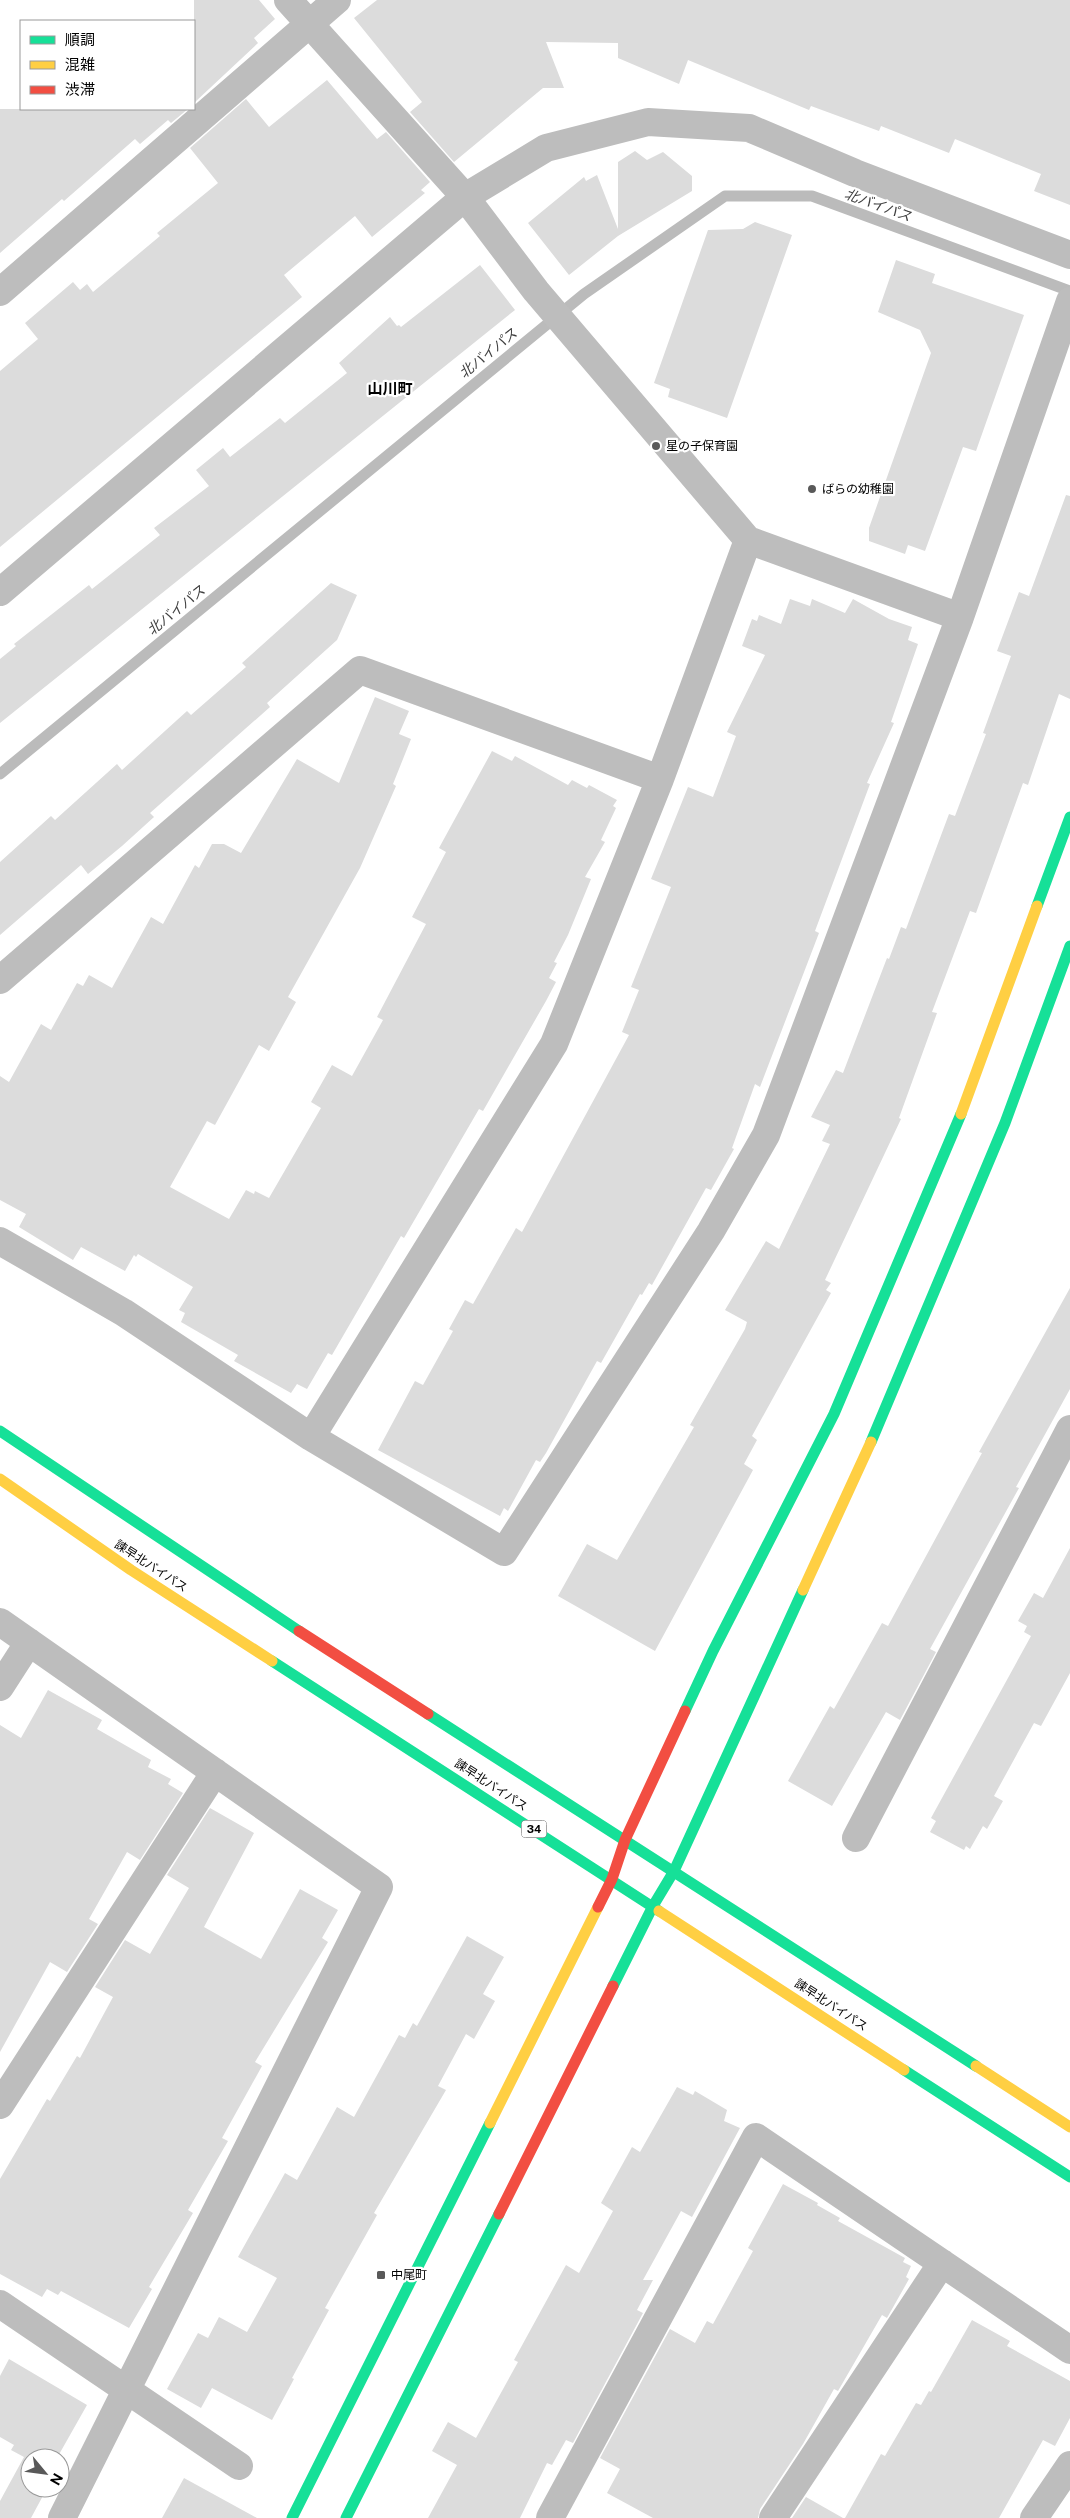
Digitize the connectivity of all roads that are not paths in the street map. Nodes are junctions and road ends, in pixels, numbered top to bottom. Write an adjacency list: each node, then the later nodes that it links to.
1 (288, 0): 3 (street)
2 (337, 0): 3 (street)
3 (308, 24): 4 (street); 6 (street)
4 (465, 197): 5 (street); 8 (street); 9 (street)
5 (1070, 255)
6 (0, 292)
7 (1067, 311): 10 (street)
8 (748, 540): 10 (street); 11 (street)
9 (0, 592)
10 (960, 617): 18 (street)
11 (660, 779): 14 (street); 18 (street)
12 (1070, 817): 25 (main road)
13 (1070, 946): 26 (main road)
14 (0, 980)
15 (0, 1241): 18 (street)
16 (1070, 1429): 24 (street)
17 (0, 1431): 25 (main road, 諫早北バイパス)
18 (311, 1437)
19 (0, 1479): 27 (main road, 諫早北バイパス / 34)
20 (0, 1622): 21 (street)
21 (29, 1642): 22 (street); 23 (street)
22 (0, 1687)
23 (216, 1772): 29 (street); 35 (street)
24 (856, 1838)
25 (625, 1840): 26 (main road, 諫早北バイパス); 27 (main road)
26 (674, 1871): 28 (main road); 30 (main road, 諫早北バイパス)
27 (612, 1879): 28 (main road, 諫早北バイパス / 34); 39 (main road)
28 (653, 1906): 31 (main road, 諫早北バイパス / 34); 40 (main road)
29 (0, 2104)
30 (1070, 2127)
31 (1070, 2177)
32 (942, 2263): 34 (street); 41 (street); 42 (street)
33 (0, 2304): 35 (street)
34 (1070, 2350)
35 (128, 2389): 37 (street); 38 (street)
36 (1070, 2465): 43 (street)
37 (240, 2466)
38 (62, 2518)
39 (292, 2518)
40 (346, 2518)
41 (550, 2518)
42 (773, 2518)
43 (1034, 2518)

